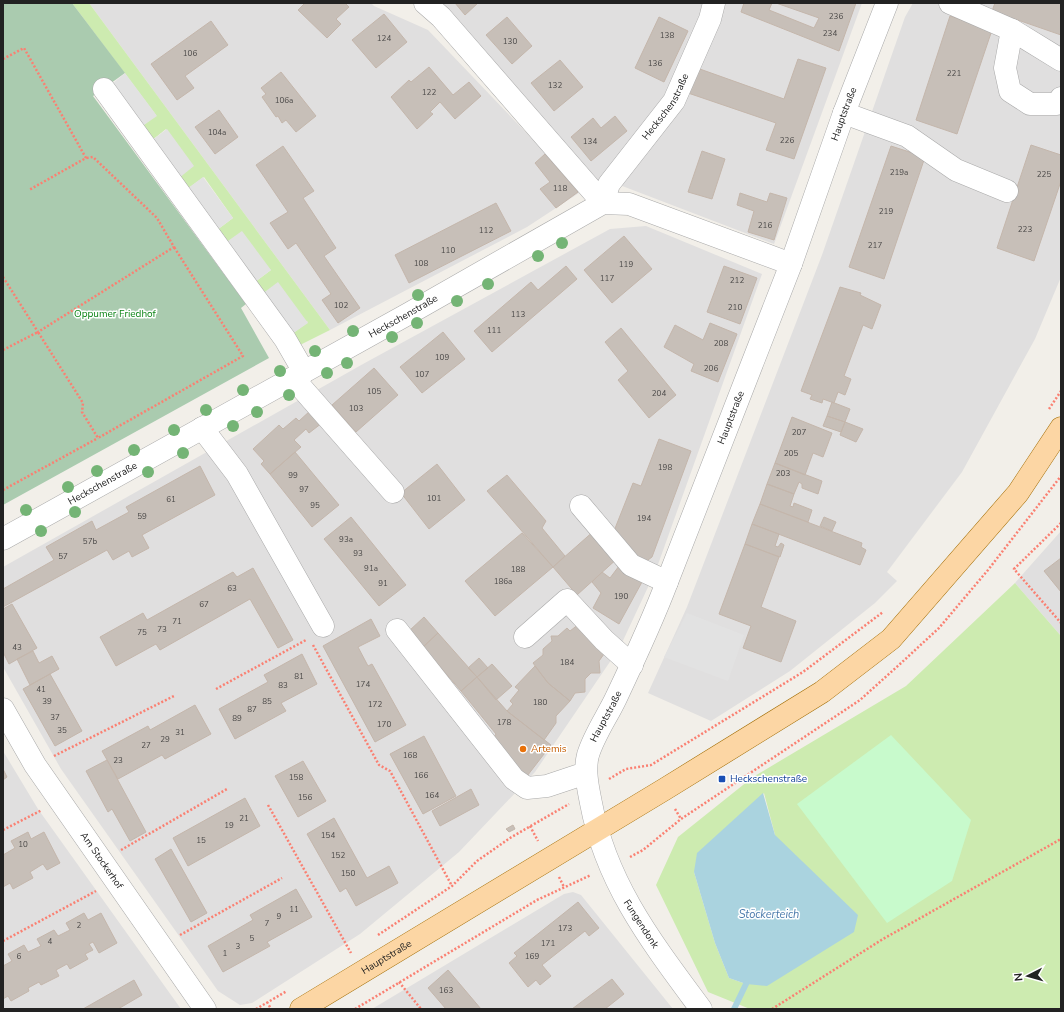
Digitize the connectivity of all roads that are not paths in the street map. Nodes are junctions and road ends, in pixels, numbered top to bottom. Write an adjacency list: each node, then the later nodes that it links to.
1 (425, 3): 11 (street)
2 (714, 3): 11 (street, Heckschenstraße)
3 (887, 3): 9 (street, Hauptstraße)
4 (950, 3): 5 (street)
5 (1012, 30): 6 (street); 8 (street)
6 (1061, 60)
7 (104, 89): 13 (street)
8 (1061, 98)
9 (844, 112): 10 (street); 12 (street, Hauptstraße)
10 (1007, 191)
11 (603, 203): 12 (street); 13 (street, Heckschenstraße)
12 (791, 264): 19 (street, Hauptstraße)
13 (299, 375): 14 (street, Heckschenstraße); 16 (street)
14 (202, 428): 18 (street, Heckschenstraße); 20 (street)
15 (1061, 428): 26 (main road, Hauptstraße)
16 (393, 492)
17 (581, 506): 19 (street)
18 (3, 539)
19 (667, 582): 23 (street, Hauptstraße)
20 (323, 626)
21 (397, 630): 25 (street)
22 (526, 637): 23 (street)
23 (632, 665): 25 (street, Hauptstraße)
24 (3, 709): 27 (street, Am Stockerhof)
25 (588, 782): 26 (street, Hauptstraße)
26 (596, 831): 28 (main road, Hauptstraße); 29 (street, Fungendonk)
27 (205, 1009)
28 (301, 1009)
29 (701, 1009)

